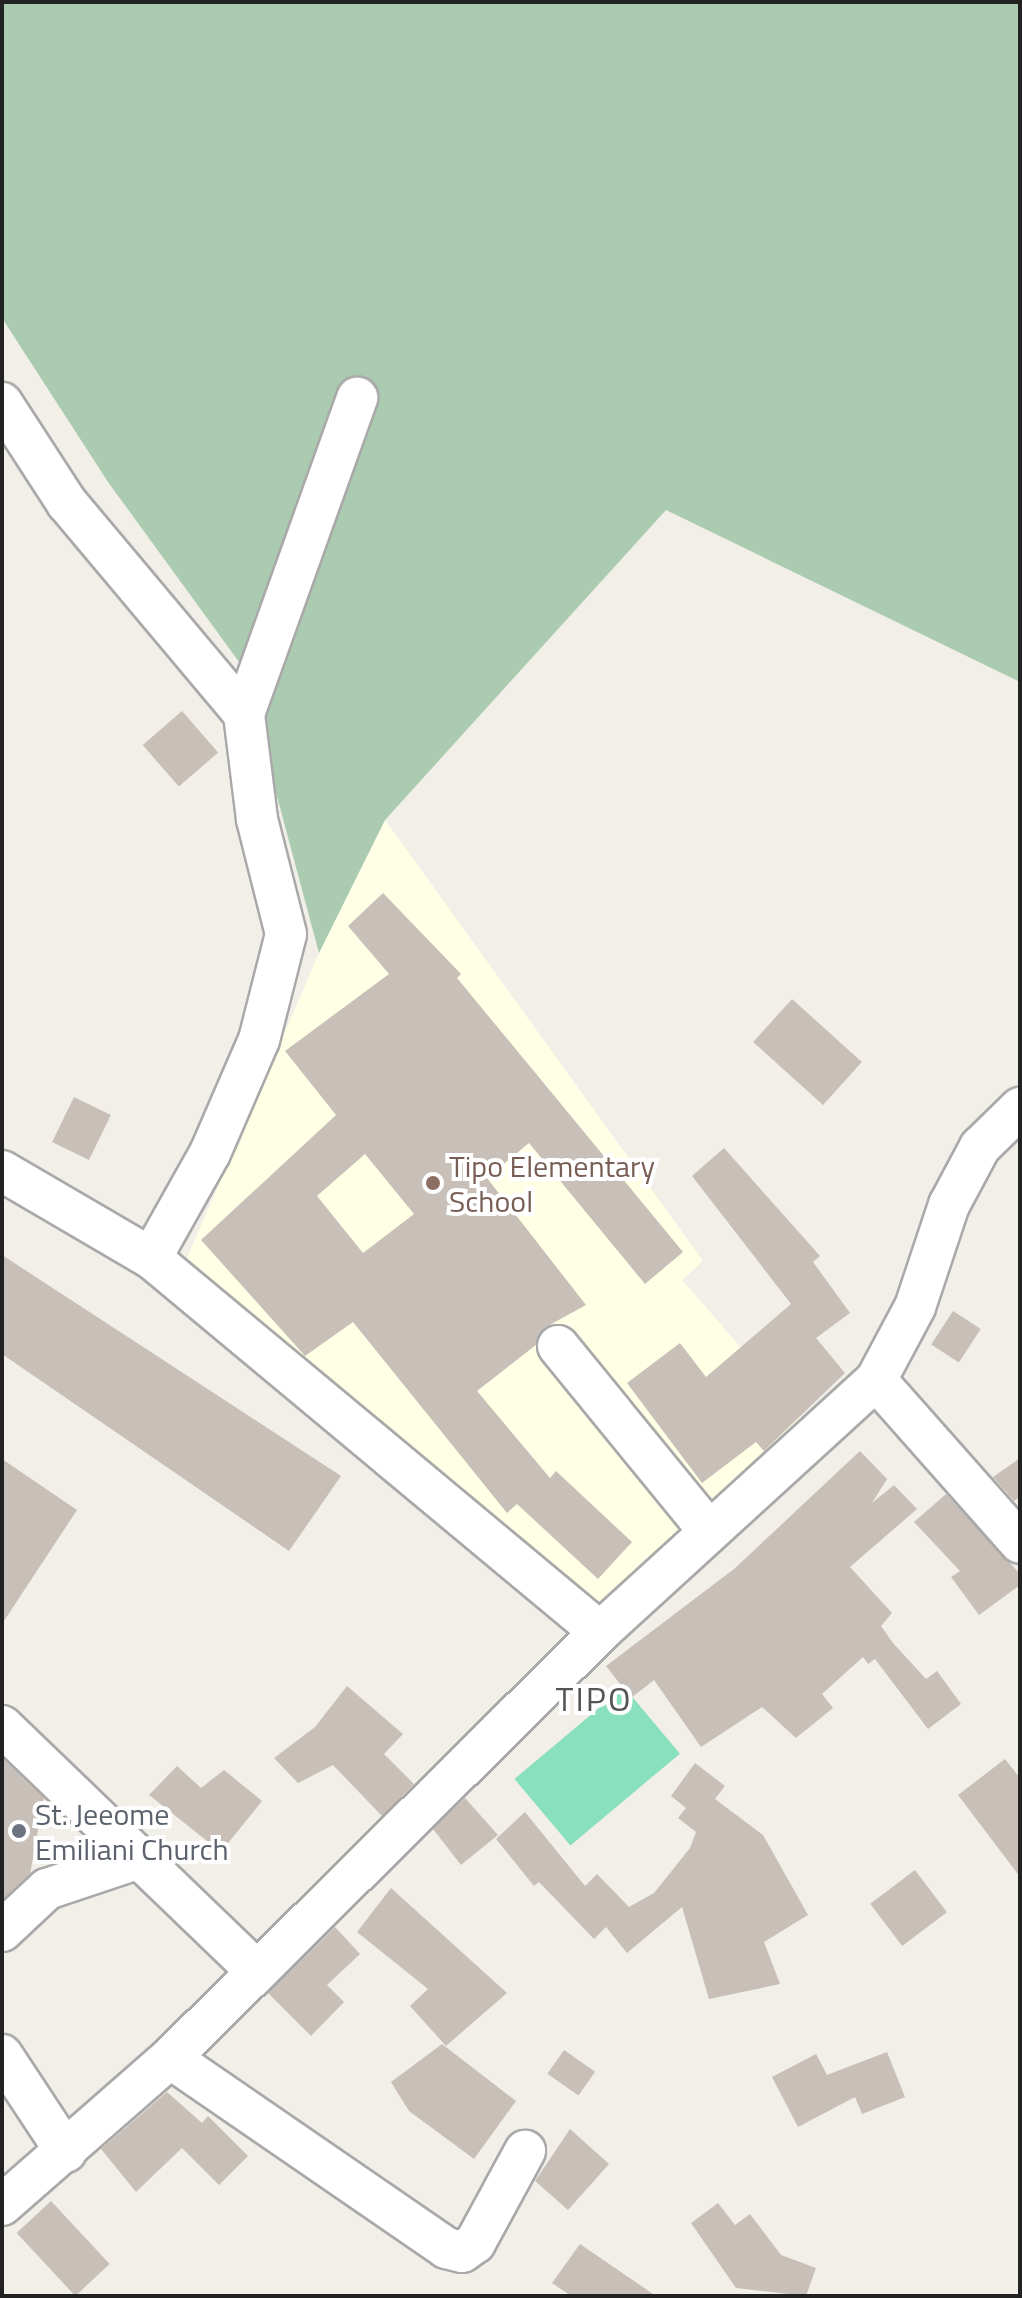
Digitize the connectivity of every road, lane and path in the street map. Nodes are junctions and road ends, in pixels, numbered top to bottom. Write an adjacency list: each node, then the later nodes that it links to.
1 (357, 398): 3 (street)
2 (2, 403): 3 (street)
3 (244, 714): 6 (street)
4 (1020, 1108): 8 (street)
5 (2, 1171): 6 (street)
6 (151, 1258): 11 (street)
7 (558, 1346): 9 (street)
8 (876, 1380): 9 (street); 10 (street)
9 (708, 1530): 11 (street)
10 (1020, 1543)
11 (600, 1632): 15 (street)
12 (2, 1726): 13 (street)
13 (143, 1857): 14 (street); 15 (street)
14 (2, 1931)
15 (257, 1971): 17 (street)
16 (2, 2055): 19 (street)
17 (170, 2058): 18 (street); 19 (street)
18 (525, 2151)
19 (66, 2152): 20 (street)
20 (2, 2205)

